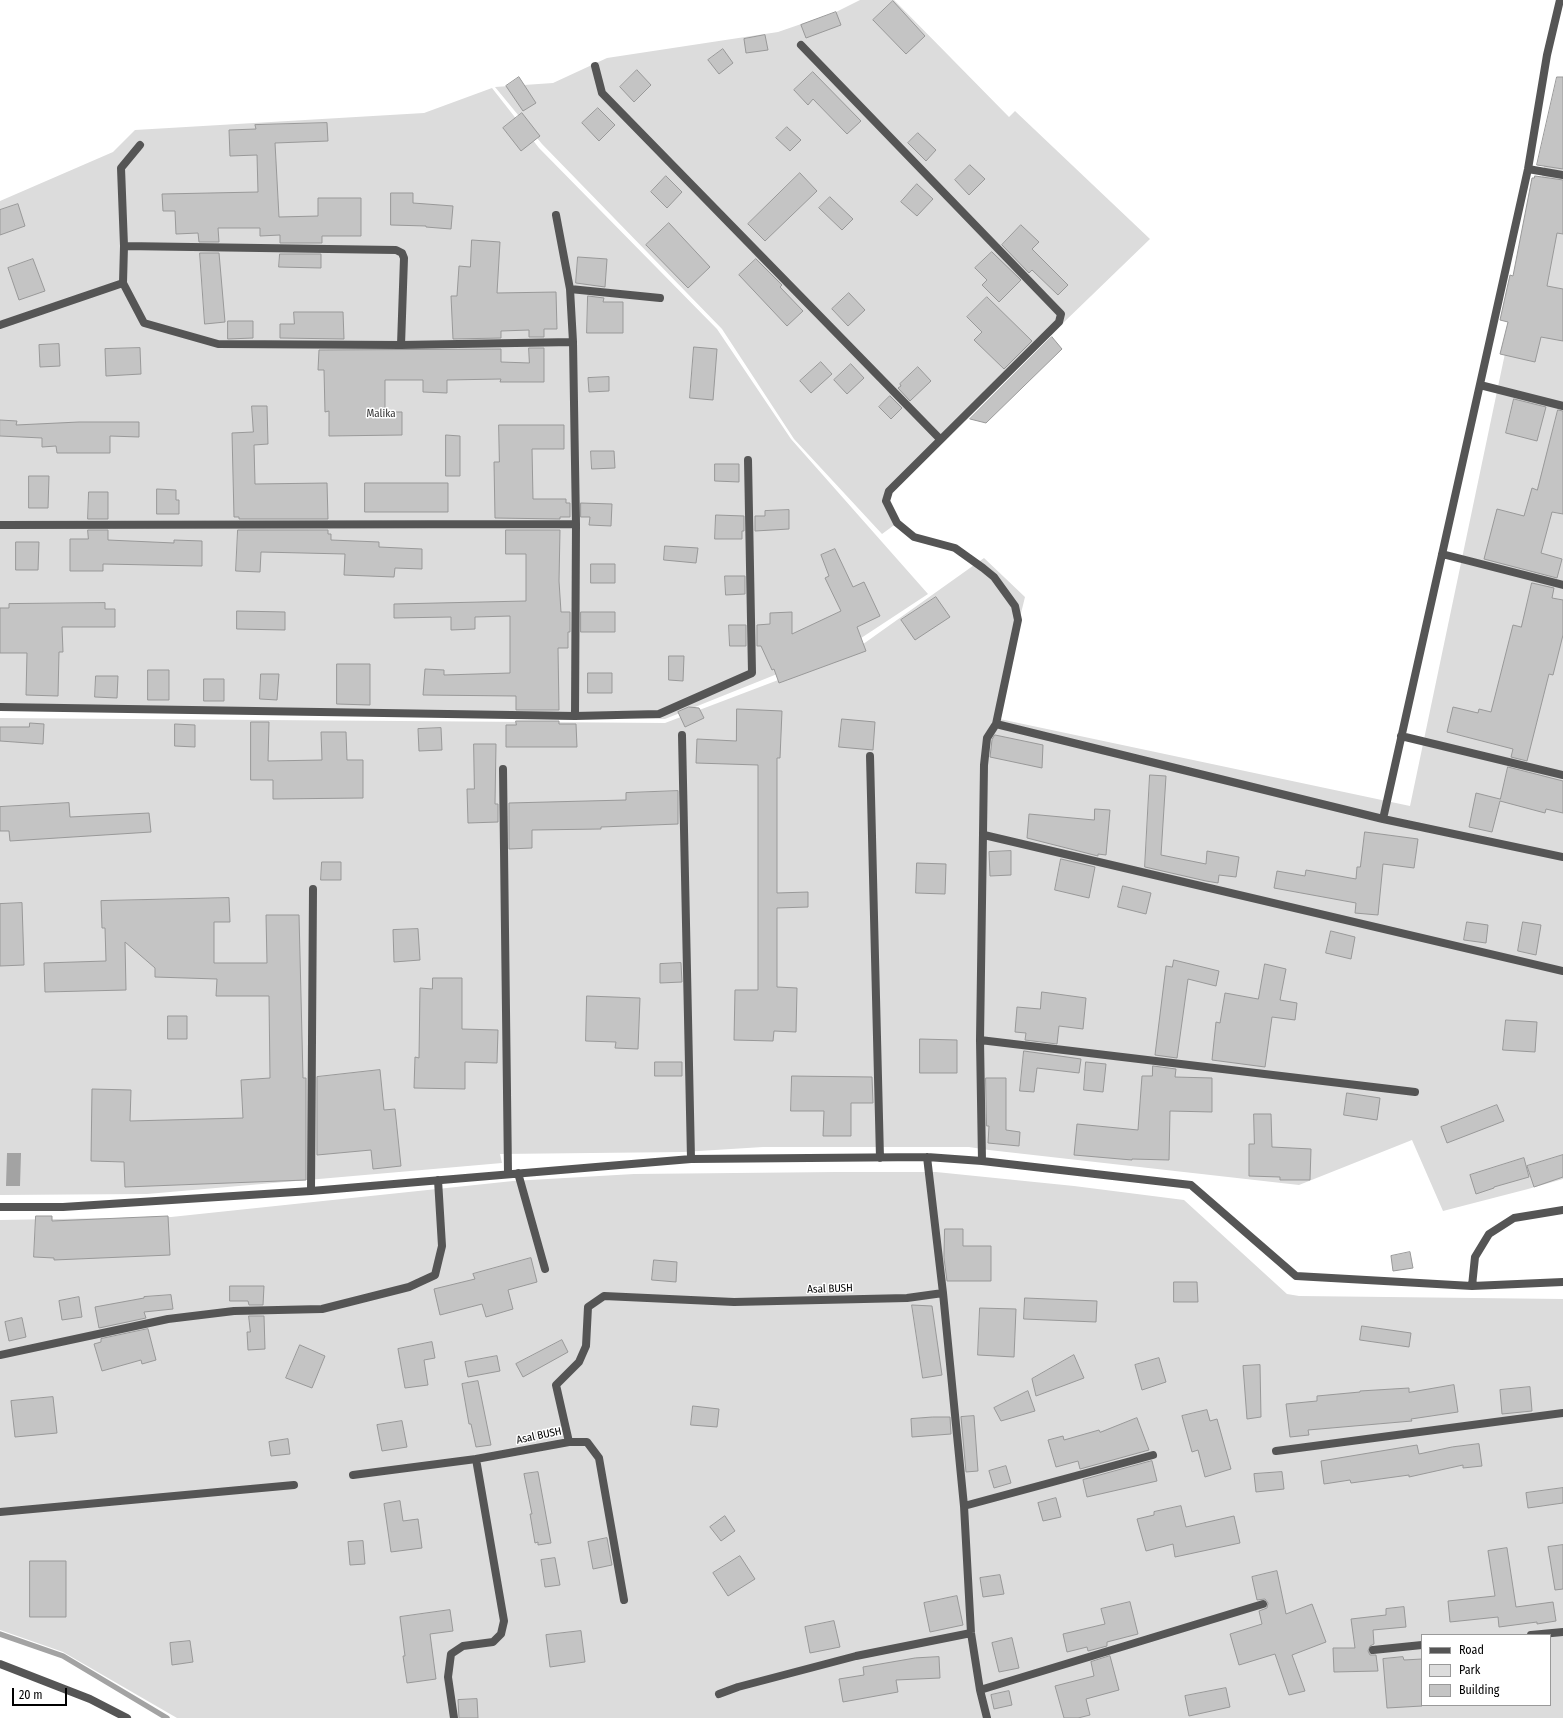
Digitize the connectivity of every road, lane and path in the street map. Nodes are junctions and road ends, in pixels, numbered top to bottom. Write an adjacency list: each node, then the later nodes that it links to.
1 (1560, 0): 5 (street)
2 (801, 45): 17 (street)
3 (595, 66): 17 (street)
4 (140, 145): 8 (street)
5 (1528, 169): 6 (street); 15 (street)
6 (1563, 175)
7 (556, 214): 10 (street)
8 (124, 246): 9 (street); 14 (street)
9 (123, 283): 12 (street); 14 (street)
10 (570, 289): 11 (street); 13 (street)
11 (660, 298)
12 (0, 325)
13 (573, 342): 14 (street); 19 (street)
14 (401, 345)
15 (1480, 385): 16 (street); 21 (street)
16 (1563, 406)
17 (940, 439): 25 (street)
18 (748, 460): 24 (street)
19 (576, 524): 20 (street); 24 (street)
20 (0, 525)
21 (1442, 554): 22 (street); 27 (street)
22 (1563, 585)
23 (0, 707): 24 (street)
24 (575, 716)
25 (996, 724): 31 (street); 32 (street)
26 (682, 735): 40 (street)
27 (1401, 736): 30 (street); 31 (street)
28 (870, 756): 39 (street)
29 (503, 769): 42 (street)
30 (1563, 775)
31 (1383, 819): 33 (street)
32 (984, 835): 35 (street); 36 (street)
33 (1563, 858)
34 (312, 889): 45 (street)
35 (1563, 971)
36 (980, 1040): 37 (street); 41 (street)
37 (1415, 1092)
38 (927, 1157): 39 (street); 41 (street); 51 (street)
39 (880, 1158): 40 (street)
40 (691, 1159): 43 (street)
41 (982, 1161): 50 (street)
42 (508, 1173): 43 (street); 44 (street)
43 (518, 1173): 48 (street)
44 (438, 1180): 45 (street); 52 (street)
45 (312, 1191): 46 (street)
46 (0, 1206)
47 (1563, 1210): 50 (street)
48 (545, 1269)
49 (1563, 1282): 50 (street)
50 (1472, 1286)
51 (943, 1293): 54 (street, Asal BUSH); 60 (street)
52 (0, 1355)
53 (1563, 1413): 55 (street)
54 (569, 1442): 57 (street, Asal BUSH); 62 (street)
55 (1276, 1451)
56 (1153, 1455): 60 (street)
57 (476, 1459): 58 (street, Asal BUSH); 73 (street)
58 (353, 1475)
59 (294, 1485): 61 (street)
60 (964, 1506): 65 (street)
61 (0, 1512)
62 (624, 1600)
63 (1263, 1604): 70 (street)
64 (1563, 1632): 66 (street)
65 (971, 1633): 70 (street); 71 (street)
66 (1542, 1634)
67 (1421, 1645): 68 (street)
68 (1373, 1650)
69 (0, 1664): 72 (street)
70 (980, 1690): 74 (street)
71 (719, 1694)
72 (127, 1718)
73 (454, 1718)
74 (987, 1718)

